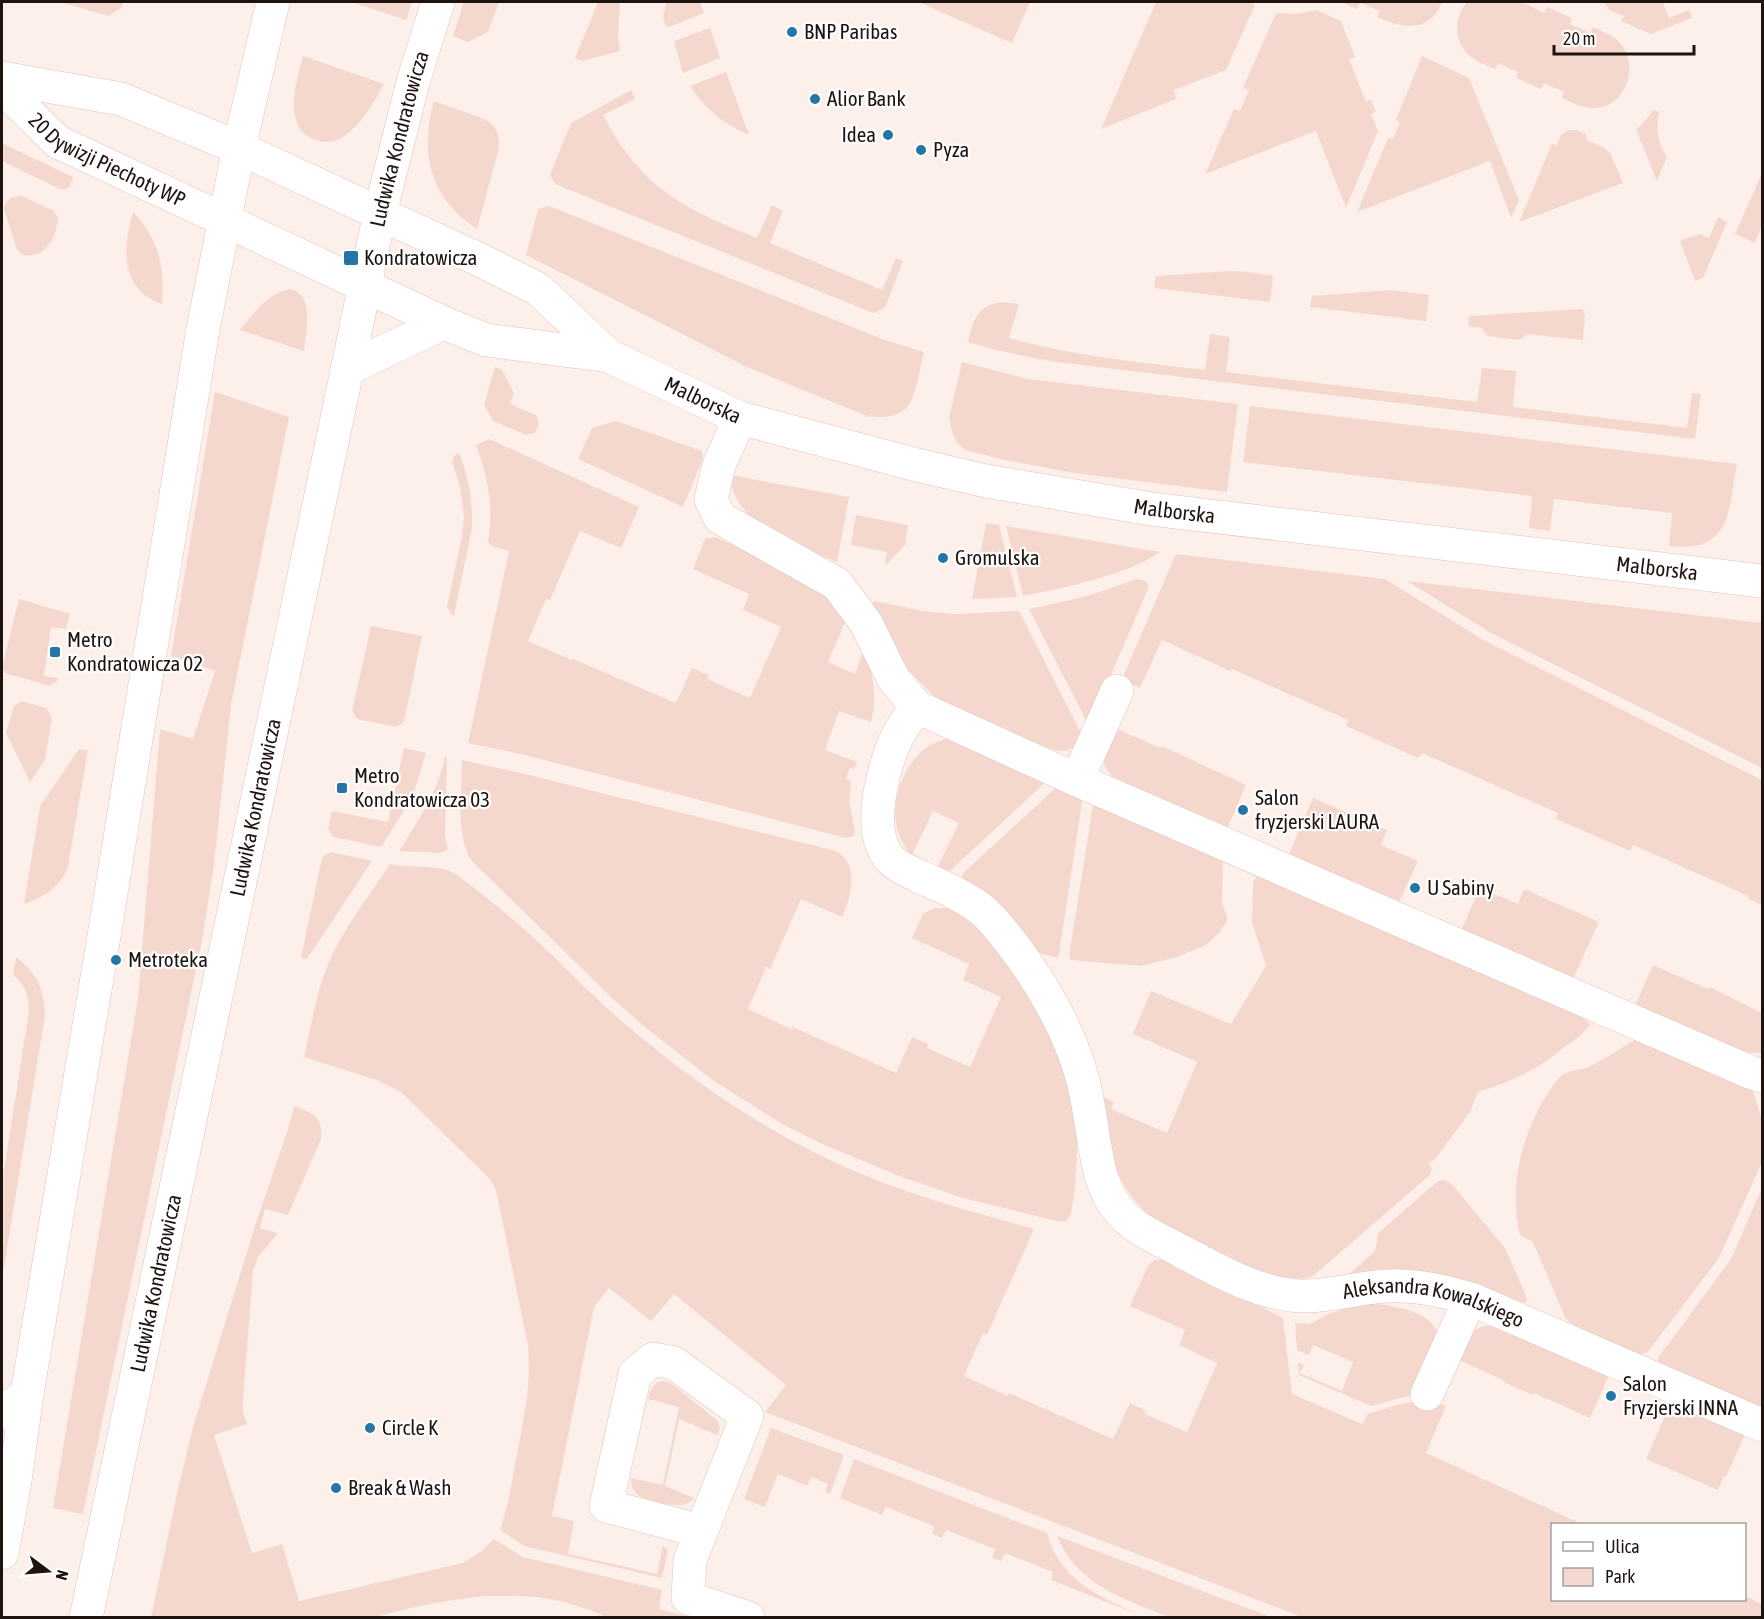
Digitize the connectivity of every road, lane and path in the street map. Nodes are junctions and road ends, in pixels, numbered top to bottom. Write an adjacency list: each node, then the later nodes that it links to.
1 (273, 2): 5 (street)
2 (438, 2): 6 (street, Ludwika Kondratowicza)
3 (2, 78): 5 (street, 20 Dywizji Piechoty WP)
4 (2, 87): 7 (street, 20 Dywizji Piechoty WP)
5 (239, 148): 6 (street, Malborska); 7 (street)
6 (380, 213): 8 (street, Ludwika Kondratowicza); 10 (street, Malborska)
7 (224, 221): 8 (street, Malborska); 19 (street)
8 (364, 285): 9 (street, Malborska); 11 (street, Ludwika Kondratowicza)
9 (444, 323): 10 (street, Malborska); 11 (street)
10 (609, 356): 12 (street, Malborska)
11 (347, 369): 25 (street, Ludwika Kondratowicza)
12 (740, 418): 13 (street, Malborska); 15 (street)
13 (1762, 581)
14 (1117, 691): 16 (street)
15 (917, 706): 16 (street); 18 (street, Aleksandra Kowalskiego)
16 (1077, 780): 17 (street)
17 (1762, 1076)
18 (1470, 1299): 20 (street); 22 (street, Aleksandra Kowalskiego)
19 (27, 1394): 21 (street); 24 (street)
20 (1427, 1394)
21 (2, 1413)
22 (1762, 1425)
23 (701, 1531): 23 (street); 26 (street)
24 (2, 1553)
25 (86, 1617)
26 (748, 1617)

